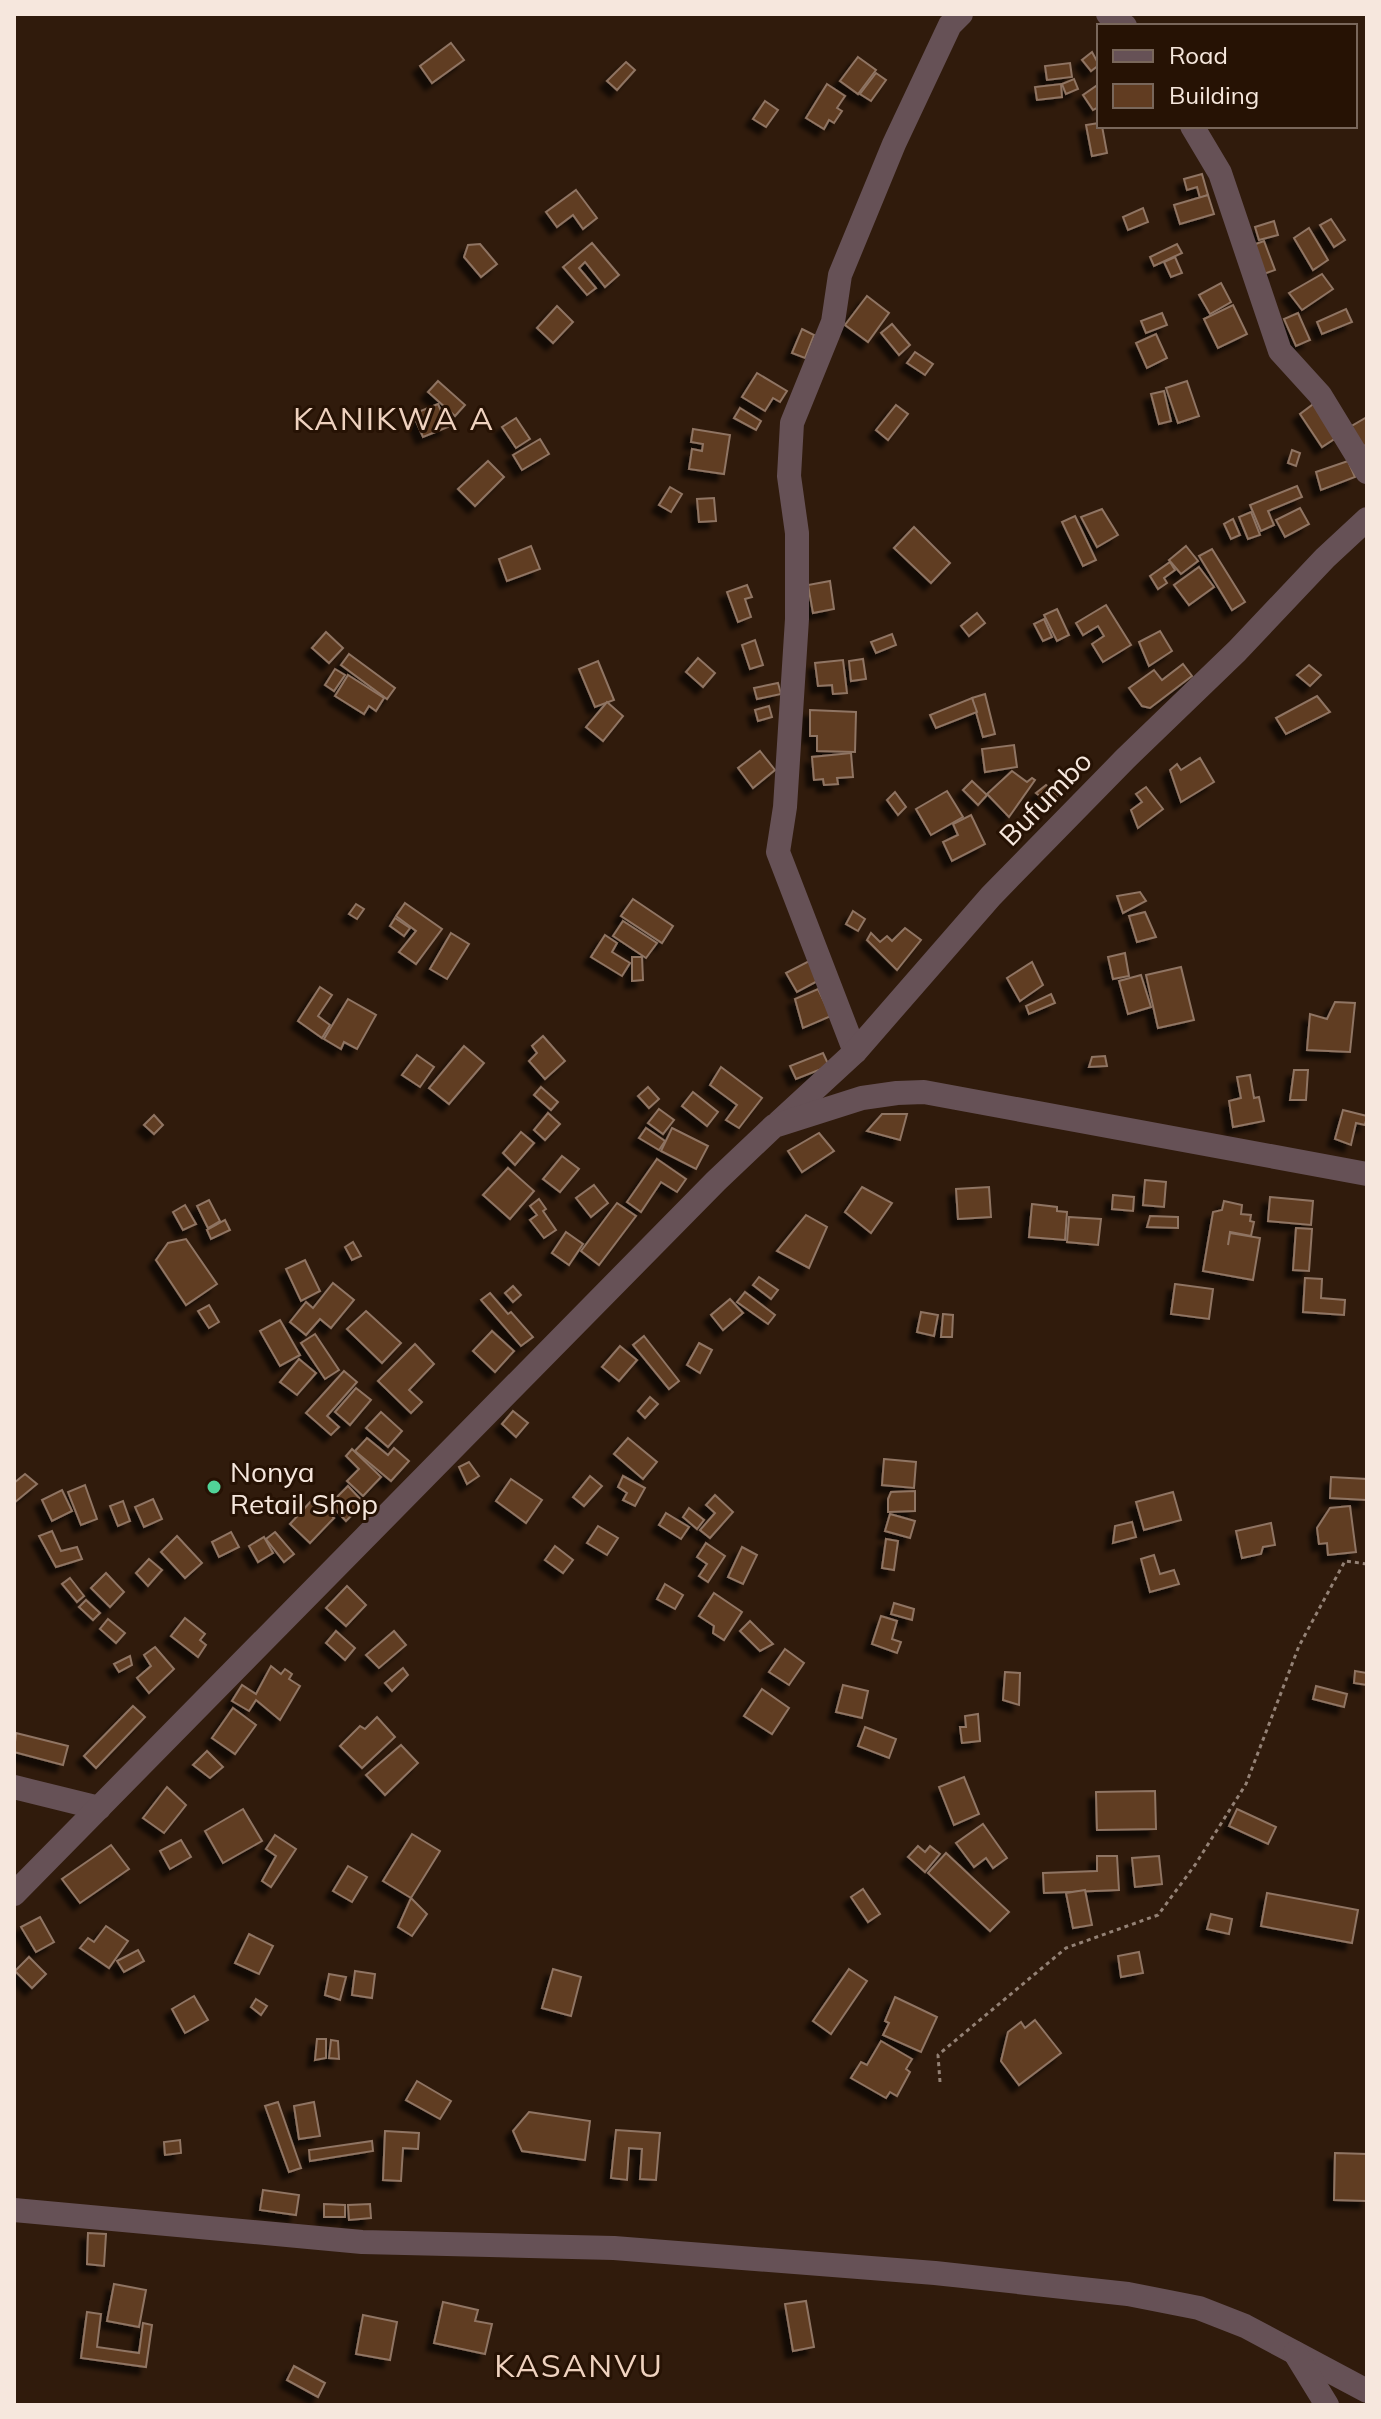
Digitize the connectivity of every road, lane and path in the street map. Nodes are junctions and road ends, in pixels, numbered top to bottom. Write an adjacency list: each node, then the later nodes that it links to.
1 (961, 14): 5 (street)
2 (1193, 128): 3 (street)
3 (1367, 472)
4 (1367, 519): 5 (street, Bufumbo)
5 (855, 1052): 6 (street, Bufumbo)
6 (774, 1126): 7 (street); 10 (street, Bufumbo)
7 (1367, 1174)
8 (1367, 1564): 12 (path)
9 (14, 1787): 10 (street)
10 (99, 1808): 11 (street, Bufumbo)
11 (14, 1894)
12 (940, 2082)
13 (14, 2210): 14 (street)
14 (1294, 2352): 15 (street); 16 (street)
15 (1367, 2391)
16 (1327, 2405)

